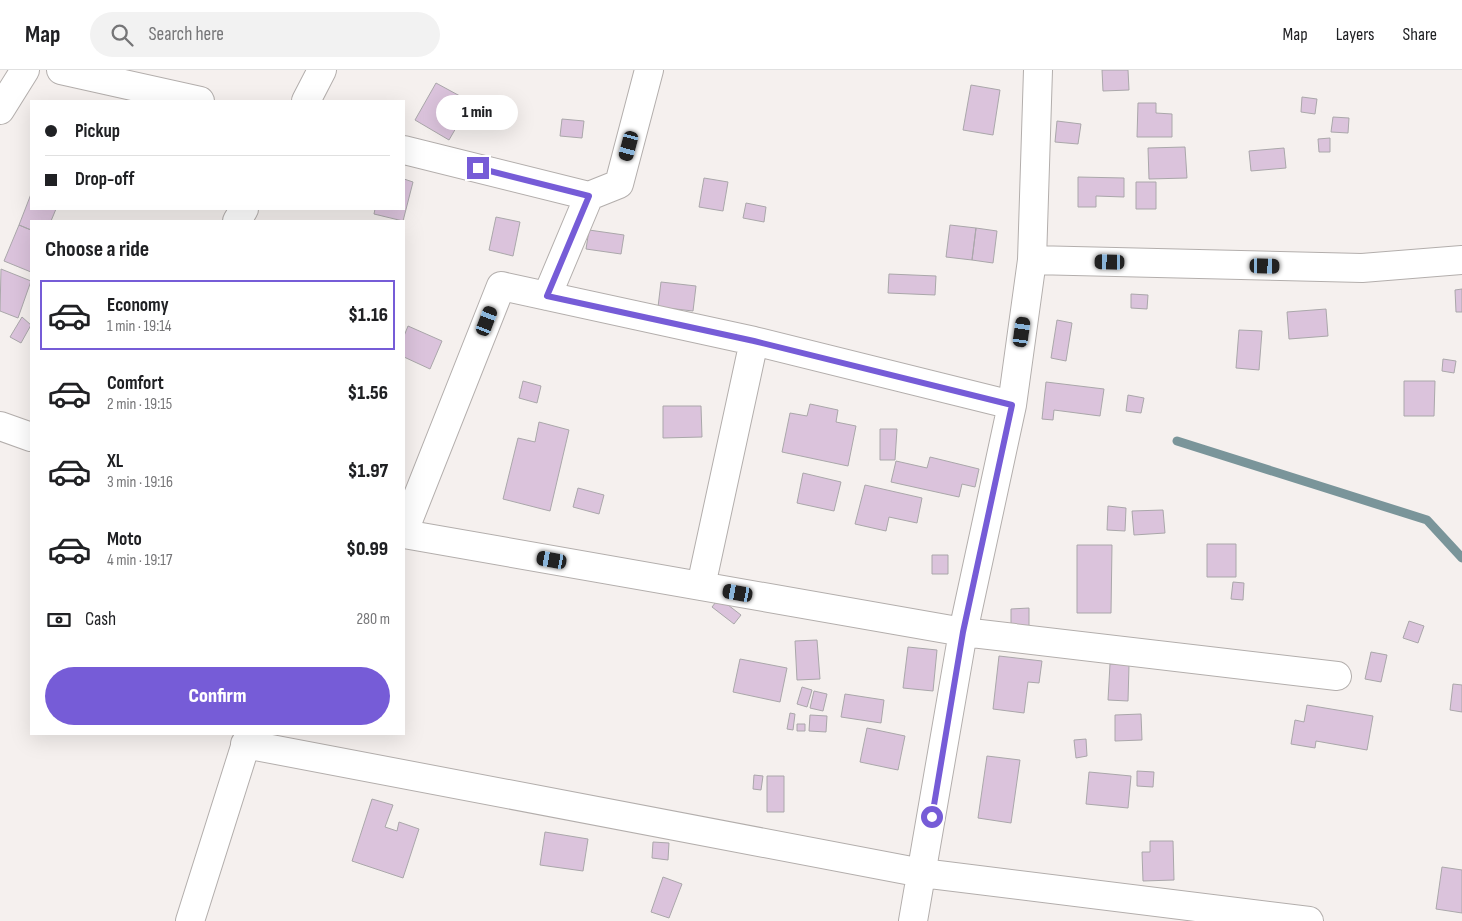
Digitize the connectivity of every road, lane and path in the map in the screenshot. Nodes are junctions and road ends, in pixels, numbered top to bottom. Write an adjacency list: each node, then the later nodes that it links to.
1 (25, 70): 8 (street)
2 (61, 70): 6 (street)
3 (322, 70): 7 (street)
4 (649, 70): 10 (street)
5 (1038, 70): 11 (street)
6 (196, 100)
7 (307, 100)
8 (0, 110)
9 (405, 150): 10 (street)
10 (589, 196): 13 (street)
11 (1032, 260): 12 (street); 15 (street)
12 (1462, 260)
13 (547, 296): 14 (street); 18 (street)
14 (754, 341): 15 (street); 20 (street)
15 (1012, 405): 21 (street)
16 (0, 426): 17 (street)
17 (30, 437)
18 (405, 530)
19 (405, 533): 20 (street)
20 (701, 586): 21 (street)
21 (963, 632): 22 (street); 24 (street)
22 (1337, 676)
23 (247, 739): 24 (street); 26 (street)
24 (922, 873): 25 (street); 27 (street)
25 (1198, 914): 28 (street)
26 (190, 921)
27 (913, 921)
28 (1309, 921)

